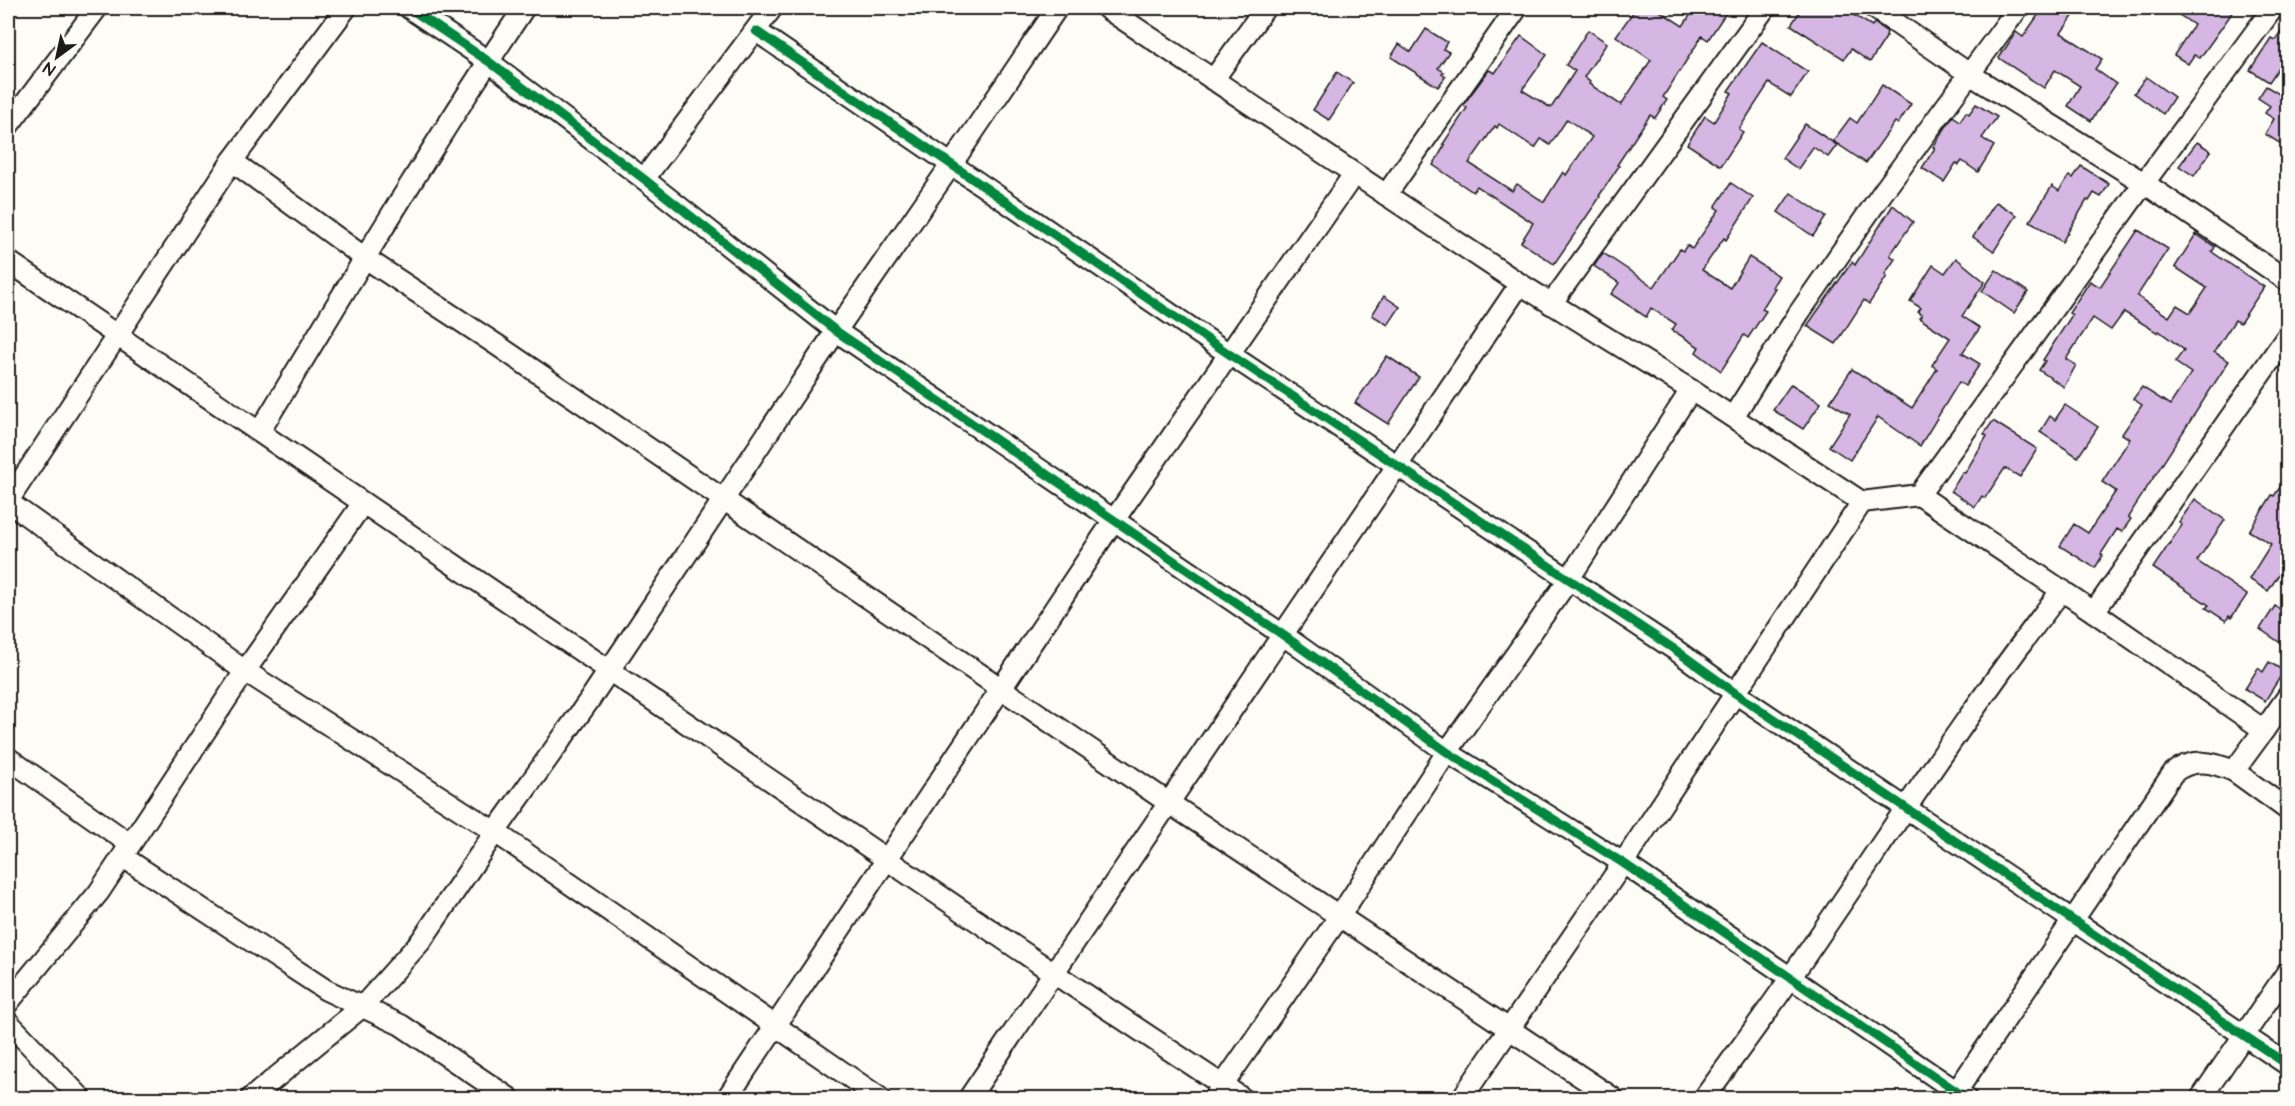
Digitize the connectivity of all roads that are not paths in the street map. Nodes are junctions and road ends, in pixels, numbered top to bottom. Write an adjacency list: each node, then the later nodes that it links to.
1 (97, 8): 18 (street)
2 (346, 8): 19 (street)
3 (409, 8): 15 (street)
4 (524, 8): 15 (street)
5 (772, 8): 14 (street)
6 (1057, 8): 20 (street)
7 (1106, 8): 17 (street)
8 (1264, 8): 17 (street)
9 (1518, 8): 24 (street)
10 (1765, 8): 29 (street)
11 (1874, 8): 16 (street)
12 (2018, 8): 16 (street)
13 (2273, 8): 23 (street)
14 (756, 31): 20 (street); 22 (street)
15 (488, 61): 22 (street); 25 (street)
16 (1971, 75): 23 (street); 35 (street)
17 (1214, 80): 21 (street)
18 (8, 126)
19 (232, 160): 25 (street); 31 (street)
20 (951, 165): 30 (street); 33 (street)
21 (1354, 174): 24 (street); 33 (street)
22 (644, 180): 30 (street)
23 (2144, 183): 27 (street); 38 (street)
24 (1386, 195): 28 (street)
25 (365, 258): 36 (street); 39 (street)
26 (8, 261): 31 (street)
27 (2288, 281)
28 (1520, 284): 29 (street); 37 (street)
29 (1551, 303): 34 (street)
30 (836, 331): 39 (street); 43 (street)
31 (118, 334): 36 (street); 40 (street)
32 (2288, 335): 46 (street)
33 (1228, 354): 37 (street); 43 (street)
34 (1692, 390): 35 (street); 44 (street)
35 (1733, 417): 41 (street)
36 (260, 431): 42 (street)
37 (1398, 466): 44 (street); 47 (street)
38 (1919, 495): 41 (street); 45 (street)
39 (724, 499): 48 (street); 50 (street)
40 (8, 502): 49 (street)
41 (1862, 502): 51 (street)
42 (363, 503): 48 (street); 49 (street)
43 (1114, 520): 47 (street); 50 (street)
44 (1569, 579): 51 (street); 54 (street)
45 (2062, 590): 46 (street); 58 (street)
46 (2094, 612): 53 (street)
47 (1283, 635): 54 (street); 57 (street)
48 (608, 670): 60 (street); 62 (street)
49 (245, 671): 60 (street); 61 (street)
50 (1001, 689): 57 (street); 62 (street)
51 (1736, 693): 58 (street); 63 (street)
52 (2288, 696): 53 (street)
53 (2264, 730): 56 (street)
54 (1447, 752): 63 (street); 64 (street)
55 (8, 758): 61 (street)
56 (2234, 771): 59 (street); 65 (street)
57 (1169, 803): 64 (street); 67 (street)
58 (1905, 807): 65 (street); 68 (street)
59 (2288, 810)
60 (495, 832): 70 (street); 72 (street)
61 (127, 850): 69 (street); 70 (street)
62 (887, 858): 67 (street); 72 (street)
63 (1623, 863): 68 (street); 73 (street)
64 (1340, 917): 73 (street); 76 (street)
65 (2074, 921): 74 (street); 77 (street)
66 (2288, 971): 74 (street)
67 (1055, 974): 76 (street); 83 (street)
68 (1791, 978): 77 (street); 87 (street)
69 (8, 1003)
70 (363, 1006): 79 (street); 80 (street)
71 (8, 1022): 78 (street)
72 (776, 1027): 81 (street); 82 (street)
73 (1509, 1029): 85 (street); 86 (street)
74 (2244, 1036): 75 (street); 88 (street)
75 (2288, 1065)
76 (1219, 1092): 84 (street)
77 (1958, 1096)
78 (81, 1098)
79 (251, 1098)
80 (509, 1098)
81 (727, 1098)
82 (880, 1098)
83 (969, 1098)
84 (1242, 1098)
85 (1462, 1098)
86 (1613, 1098)
87 (1704, 1098)
88 (2201, 1098)

